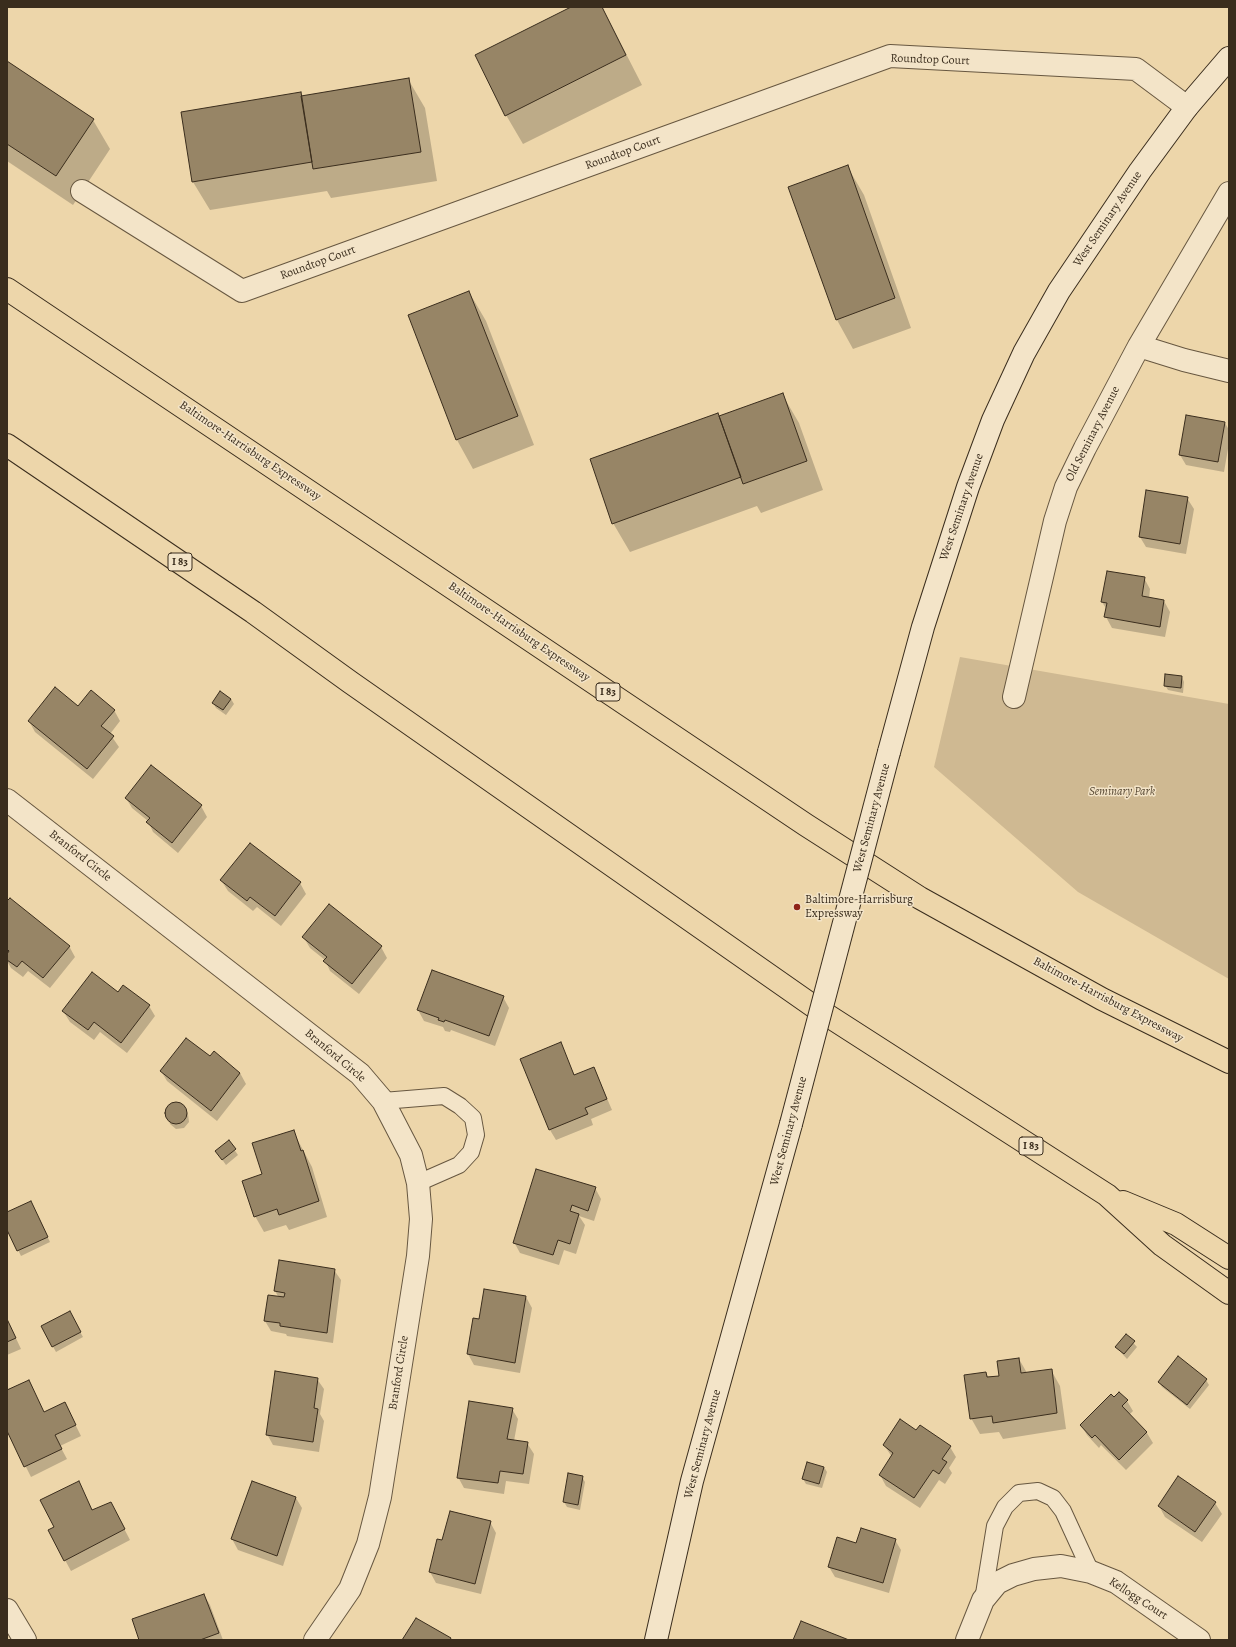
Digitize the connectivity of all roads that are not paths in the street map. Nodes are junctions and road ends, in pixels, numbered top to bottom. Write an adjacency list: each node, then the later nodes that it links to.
1 (1229, 58): 2 (street, West Seminary Avenue)
2 (1187, 107): 3 (street, Roundtop Court); 22 (street, West Seminary Avenue, bridge)
3 (82, 191)
4 (1229, 194): 6 (street, Old Seminary Avenue)
5 (7, 289): 11 (highway, Baltimore-Harrisburg Expressway / I 83)
6 (1139, 346): 7 (street); 9 (street, Old Seminary Avenue)
7 (1229, 372)
8 (7, 445): 14 (highway, I 83)
9 (1014, 697)
10 (7, 800): 12 (street, Branford Circle)
11 (1229, 1062)
12 (382, 1101): 13 (street, Branford Circle); 13 (lane)
13 (418, 1183): 21 (street, Branford Circle)
14 (1107, 1195): 15 (highway); 16 (highway, I 83)
15 (1229, 1258)
16 (1229, 1293)
17 (1091, 1572): 18 (street, Kellogg Court); 18 (lane); 24 (street, Kellogg Court)
18 (982, 1600): 23 (street, Kellogg Court)
19 (7, 1610): 20 (street)
20 (25, 1640)
21 (315, 1640)
22 (656, 1640)
23 (967, 1640)
24 (1199, 1640)

